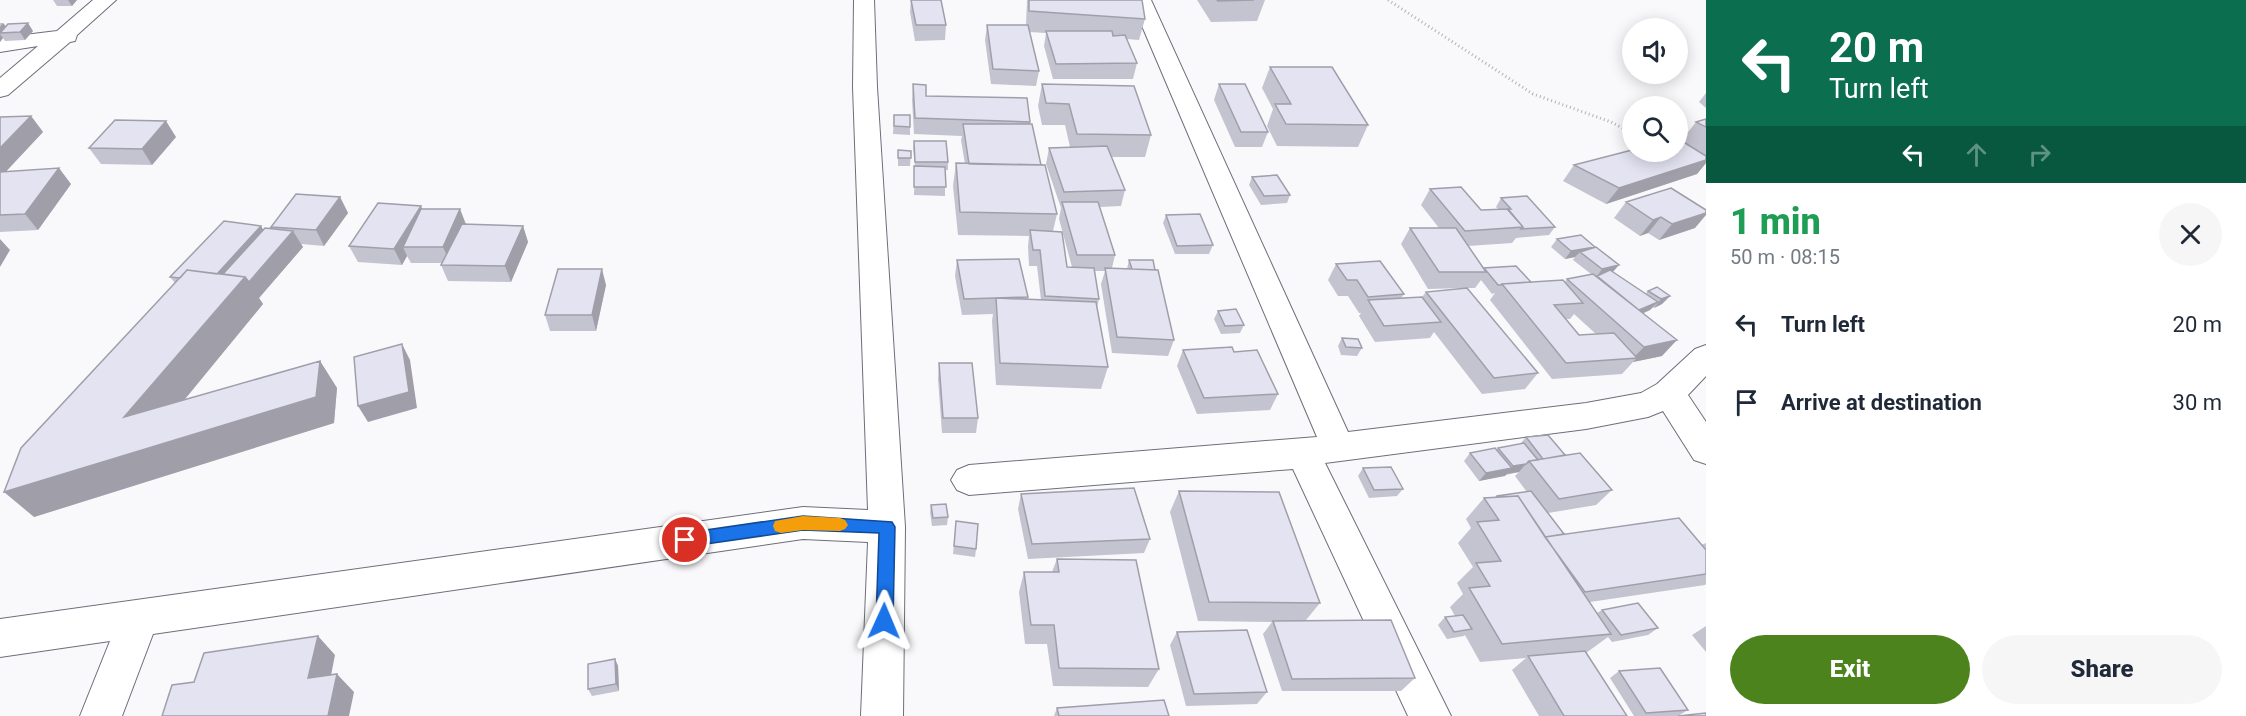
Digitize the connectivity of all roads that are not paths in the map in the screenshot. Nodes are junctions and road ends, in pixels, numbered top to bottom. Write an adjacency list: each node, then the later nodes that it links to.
1 (106, 0): 4 (street)
2 (864, 0): 12 (street)
3 (1141, 0): 10 (street)
4 (67, 36): 5 (street); 6 (street)
5 (0, 45)
6 (0, 90)
7 (1706, 357): 8 (street)
8 (1669, 393): 9 (street); 10 (street)
9 (1706, 450)
10 (1320, 451): 11 (street); 17 (street)
11 (969, 480)
12 (887, 527): 13 (street); 16 (street)
13 (139, 618): 14 (street); 15 (street)
14 (0, 638)
15 (101, 716)
16 (882, 716)
17 (1430, 716)

